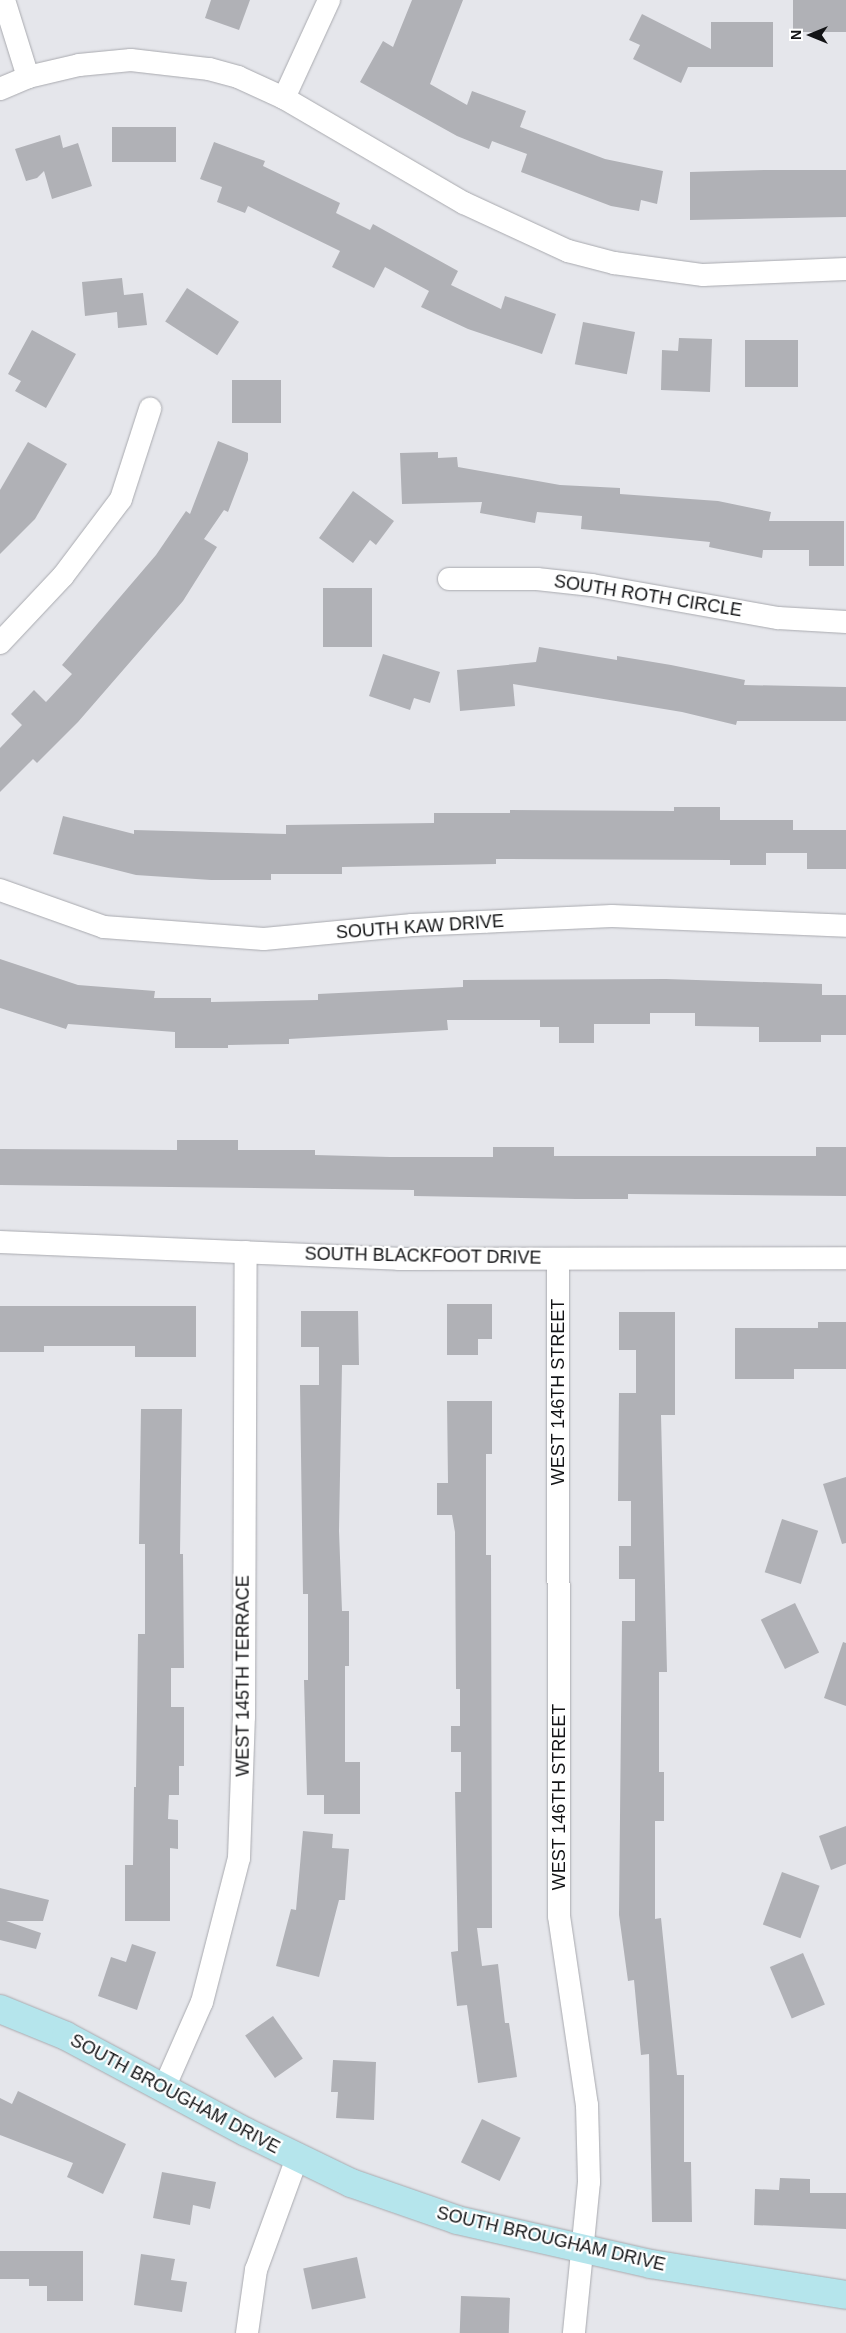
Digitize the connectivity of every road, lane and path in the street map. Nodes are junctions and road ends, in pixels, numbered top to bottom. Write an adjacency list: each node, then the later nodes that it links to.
1 (4, 0): 3 (street)
2 (329, 0): 5 (street)
3 (28, 77): 4 (street); 5 (street)
4 (0, 89)
5 (284, 98): 6 (street)
6 (846, 269)
7 (150, 409): 10 (street)
8 (449, 580): 9 (street, SOUTH ROTH CIRCLE)
9 (846, 622)
10 (0, 643)
11 (0, 890): 12 (street, SOUTH KAW DRIVE)
12 (846, 926)
13 (0, 1242): 14 (street, SOUTH BLACKFOOT DRIVE)
14 (246, 1252): 16 (street, SOUTH BLACKFOOT DRIVE); 18 (street, WEST 145TH TERRACE)
15 (846, 1258): 16 (street, SOUTH BLACKFOOT DRIVE)
16 (558, 1259): 20 (street, WEST 146TH STREET)
17 (0, 2009): 18 (street, SOUTH BROUGHAM DRIVE)
18 (164, 2088): 19 (street, SOUTH BROUGHAM DRIVE)
19 (298, 2158): 20 (street, SOUTH BROUGHAM DRIVE); 22 (street)
20 (583, 2249): 21 (street, SOUTH BROUGHAM DRIVE); 23 (street, WEST 146TH STREET)
21 (846, 2294)
22 (247, 2333)
23 (574, 2333)

